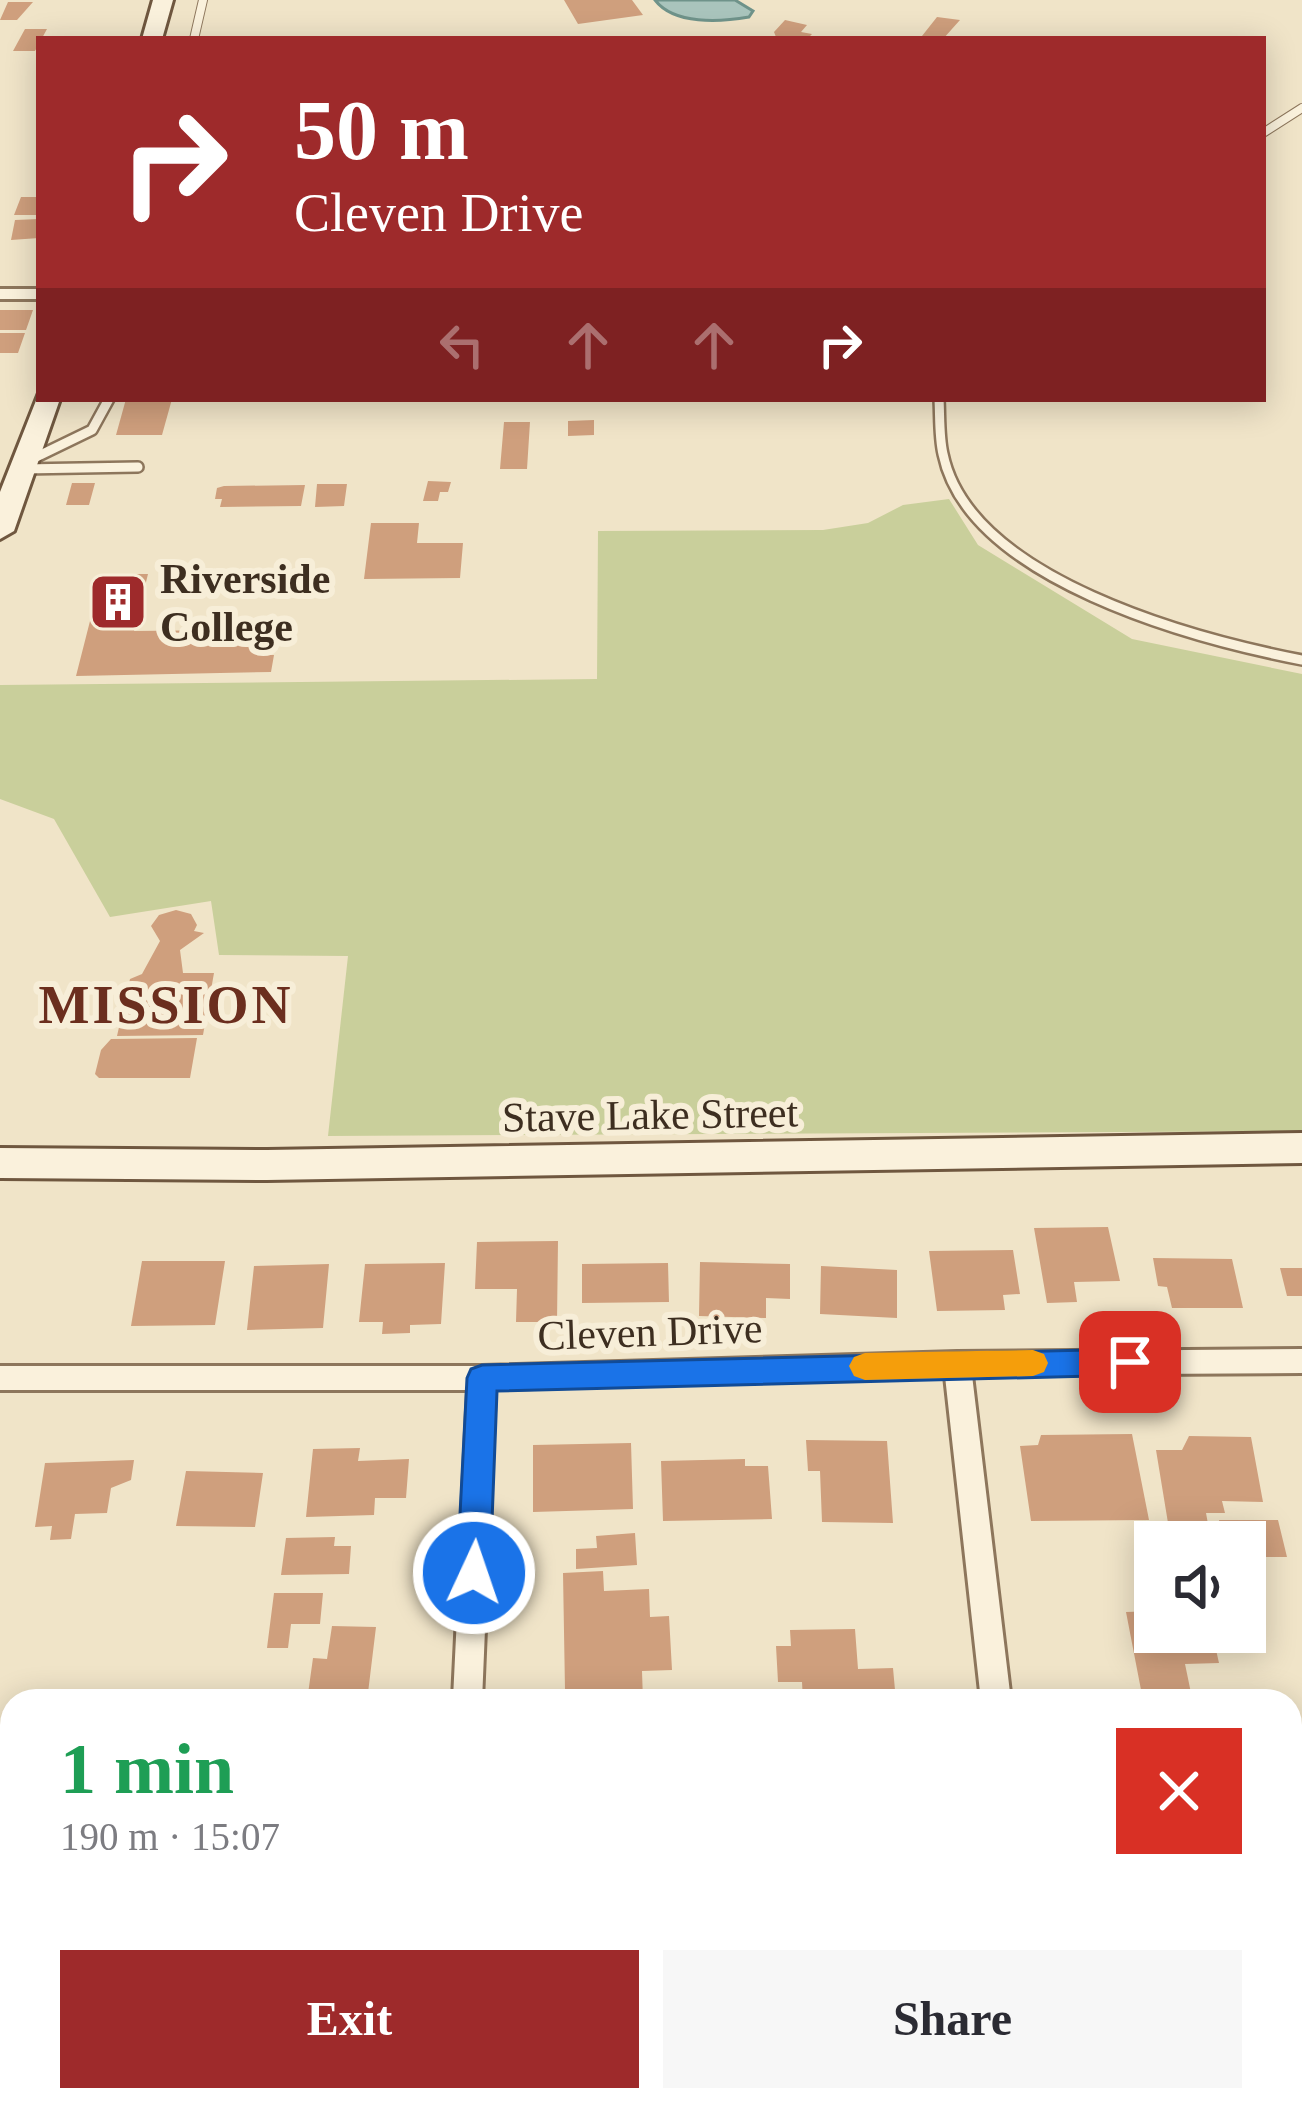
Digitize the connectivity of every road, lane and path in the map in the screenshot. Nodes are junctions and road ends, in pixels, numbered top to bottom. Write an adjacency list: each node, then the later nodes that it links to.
1 (163, 0): 3 (street)
2 (202, 0): 4 (lane)
3 (153, 36)
4 (195, 36)
5 (1302, 112): 6 (lane)
6 (1266, 131)
7 (0, 294): 8 (street)
8 (36, 294)
9 (46, 402): 12 (street)
10 (107, 402): 12 (lane)
11 (939, 402): 15 (lane)
12 (24, 466): 13 (lane); 14 (street)
13 (138, 467)
14 (0, 531)
15 (1302, 660)
16 (1302, 1148): 17 (street, Stave Lake Street)
17 (0, 1163)
18 (1302, 1361): 19 (street, Cleven Drive)
19 (957, 1364): 21 (street, Cleven Drive); 23 (street)
20 (0, 1378): 21 (street, Cleven Drive)
21 (482, 1378): 22 (street)
22 (468, 1689)
23 (995, 1689)

